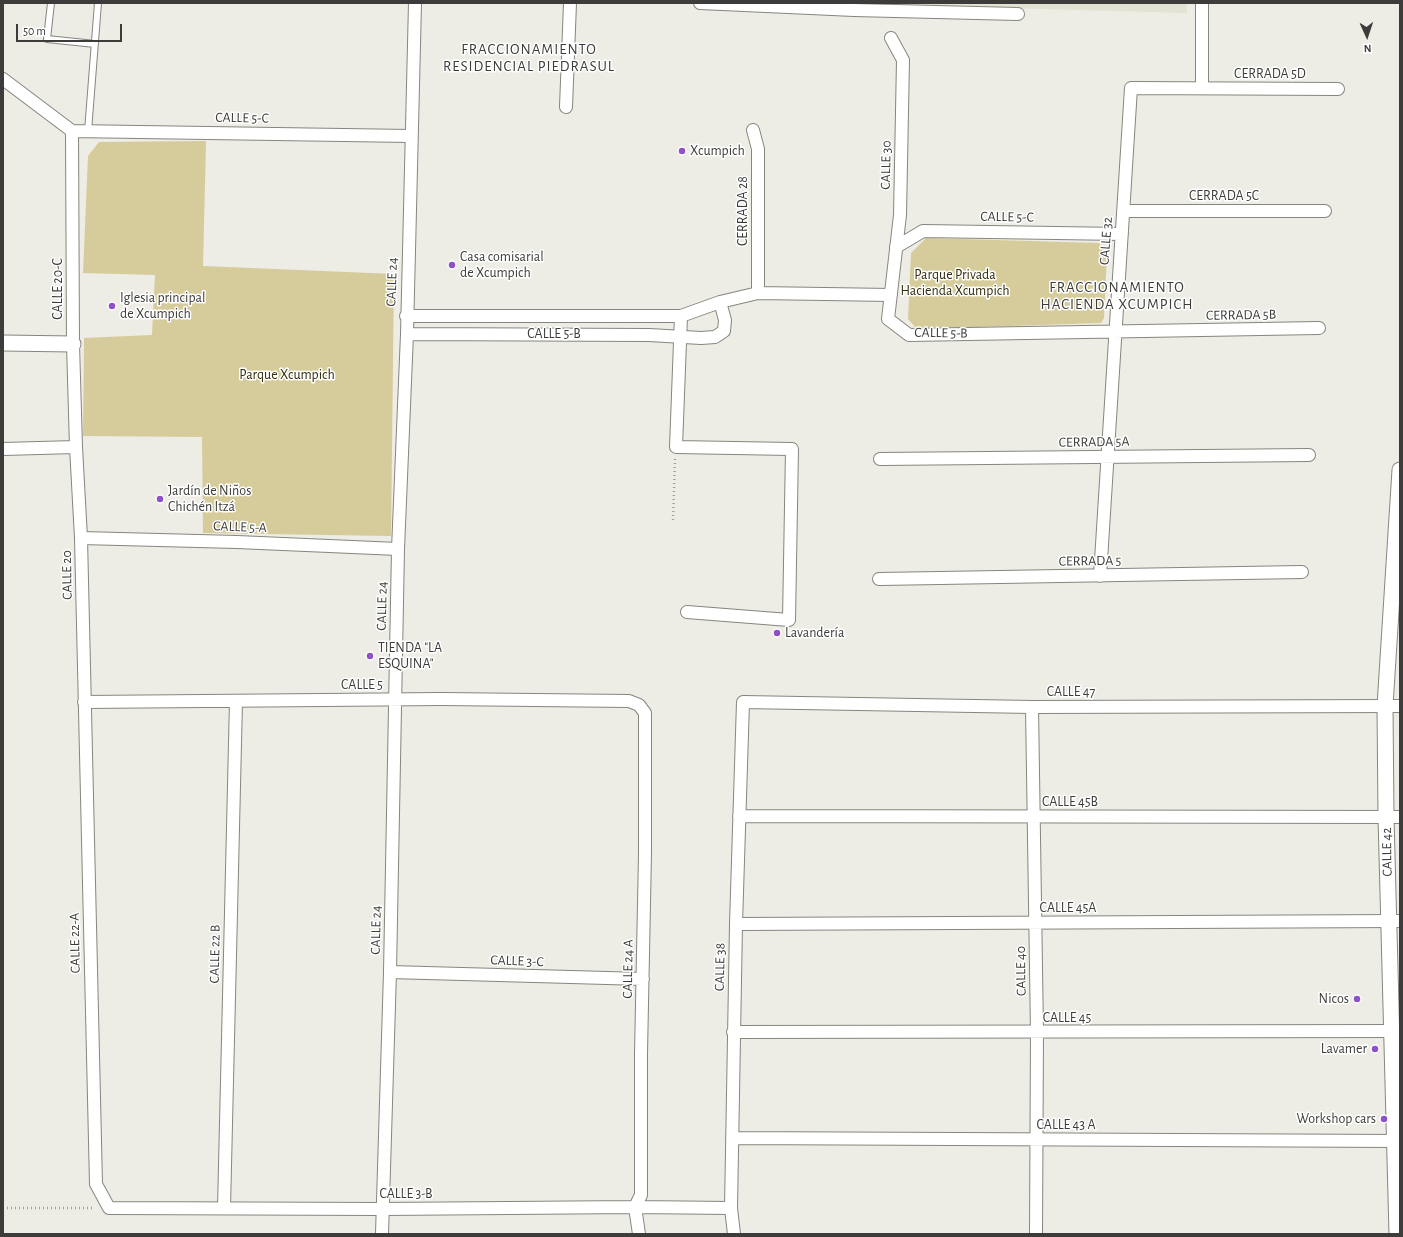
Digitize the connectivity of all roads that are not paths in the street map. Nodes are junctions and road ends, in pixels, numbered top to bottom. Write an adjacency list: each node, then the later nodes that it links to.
1 (51, 3): 9 (lane)
2 (98, 3): 9 (lane)
3 (415, 3): 17 (street, CALLE 24)
4 (570, 3): 13 (street)
5 (700, 3): 7 (street)
6 (1202, 3): 11 (street)
7 (1018, 14)
8 (891, 38): 21 (street, CALLE 30)
9 (95, 44): 16 (lane)
10 (3, 79): 15 (street)
11 (1202, 88): 12 (street, CERRADA 5D); 18 (street, CALLE 32)
12 (1338, 89)
13 (566, 107)
14 (753, 130): 22 (street, CERRADA 28)
15 (72, 131): 16 (street, CALLE 5-C); 32 (street, CALLE 20-C)
16 (88, 131): 17 (street, CALLE 5-C)
17 (411, 136): 25 (street, CALLE 24)
18 (1123, 211): 19 (street, CERRADA 5C); 20 (street, CALLE 32)
19 (1326, 211)
20 (1122, 234): 21 (street, CALLE 5-C); 28 (street, CALLE 32)
21 (896, 248): 23 (street, CALLE 30)
22 (758, 293): 23 (street, CALLE 5-B); 24 (street, CALLE 5-B)
23 (891, 295): 28 (street, CALLE 5-B)
24 (720, 302): 26 (street, CALLE 5-B); 30 (street, CALLE 5-B)
25 (406, 316): 26 (street, CALLE 5-B); 29 (street, CALLE 24)
26 (681, 316): 30 (street)
27 (1319, 328): 28 (street, CERRADA 5B)
28 (1116, 332): 36 (street, CALLE 32)
29 (407, 334): 30 (street, CALLE 5-B); 41 (street, CALLE 24)
30 (680, 336): 45 (street)
31 (3, 343): 32 (street)
32 (73, 344): 33 (street, CALLE 20-C)
33 (76, 447): 34 (street); 40 (street, CALLE 20)
34 (3, 449)
35 (1309, 455): 36 (street, CERRADA 5A)
36 (1108, 457): 37 (street, CERRADA 5A); 43 (street, CALLE 32)
37 (880, 459)
38 (1400, 470): 39 (street, CALLE 42)
39 (1399, 493): 51 (street, CALLE 42)
40 (81, 538): 41 (street, CALLE 5-A); 48 (street, CALLE 20)
41 (398, 549): 46 (street, CALLE 24)
42 (1302, 572): 43 (street, CERRADA 5)
43 (1100, 576): 44 (street, CERRADA 5)
44 (879, 580)
45 (687, 612)
46 (395, 700): 47 (street, CALLE 5); 50 (street, CALLE 5); 59 (street, CALLE 24)
47 (236, 701): 48 (street, CALLE 5); 69 (street, CALLE 22 B)
48 (84, 702): 68 (street, CALLE 22-A)
49 (743, 702): 52 (street, CALLE 47); 53 (street, CALLE 38)
50 (639, 705): 60 (street, CALLE 24 A)
51 (1393, 706): 52 (street, CALLE 47); 55 (street, CALLE 42)
52 (1032, 707): 54 (street, CALLE 40)
53 (739, 816): 54 (street, CALLE 45B); 57 (street, CALLE 38)
54 (1033, 817): 55 (street, CALLE 45B); 58 (street, CALLE 40)
55 (1393, 817): 56 (street, CALLE 42)
56 (1395, 921): 58 (street, CALLE 45A); 62 (street, CALLE 42)
57 (736, 924): 58 (street, CALLE 45A); 61 (street, CALLE 38)
58 (1035, 924): 63 (street, CALLE 40)
59 (390, 972): 60 (street, CALLE 3-C); 71 (street, CALLE 24)
60 (642, 979): 67 (street, CALLE 24 A)
61 (734, 1032): 63 (street, CALLE 45); 64 (street, CALLE 38)
62 (1396, 1032): 63 (street, CALLE 45); 66 (street, CALLE 42)
63 (1037, 1033): 65 (street, CALLE 40)
64 (732, 1138): 65 (street, CALLE 43 A); 70 (street, CALLE 38)
65 (1036, 1140): 66 (street, CALLE 43 A); 75 (street, CALLE 40)
66 (1397, 1141): 76 (street, CALLE 42)
67 (635, 1207): 70 (street, CALLE 3-B); 71 (street, CALLE 3-B); 73 (street, CALLE 24 A)
68 (109, 1208): 69 (street, CALLE 3-B)
69 (224, 1208): 71 (street, CALLE 3-B)
70 (731, 1208): 74 (street, CALLE 38)
71 (382, 1209): 72 (street, CALLE 24)
72 (382, 1234)
73 (639, 1234)
74 (734, 1234)
75 (1036, 1234)
76 (1397, 1234)

